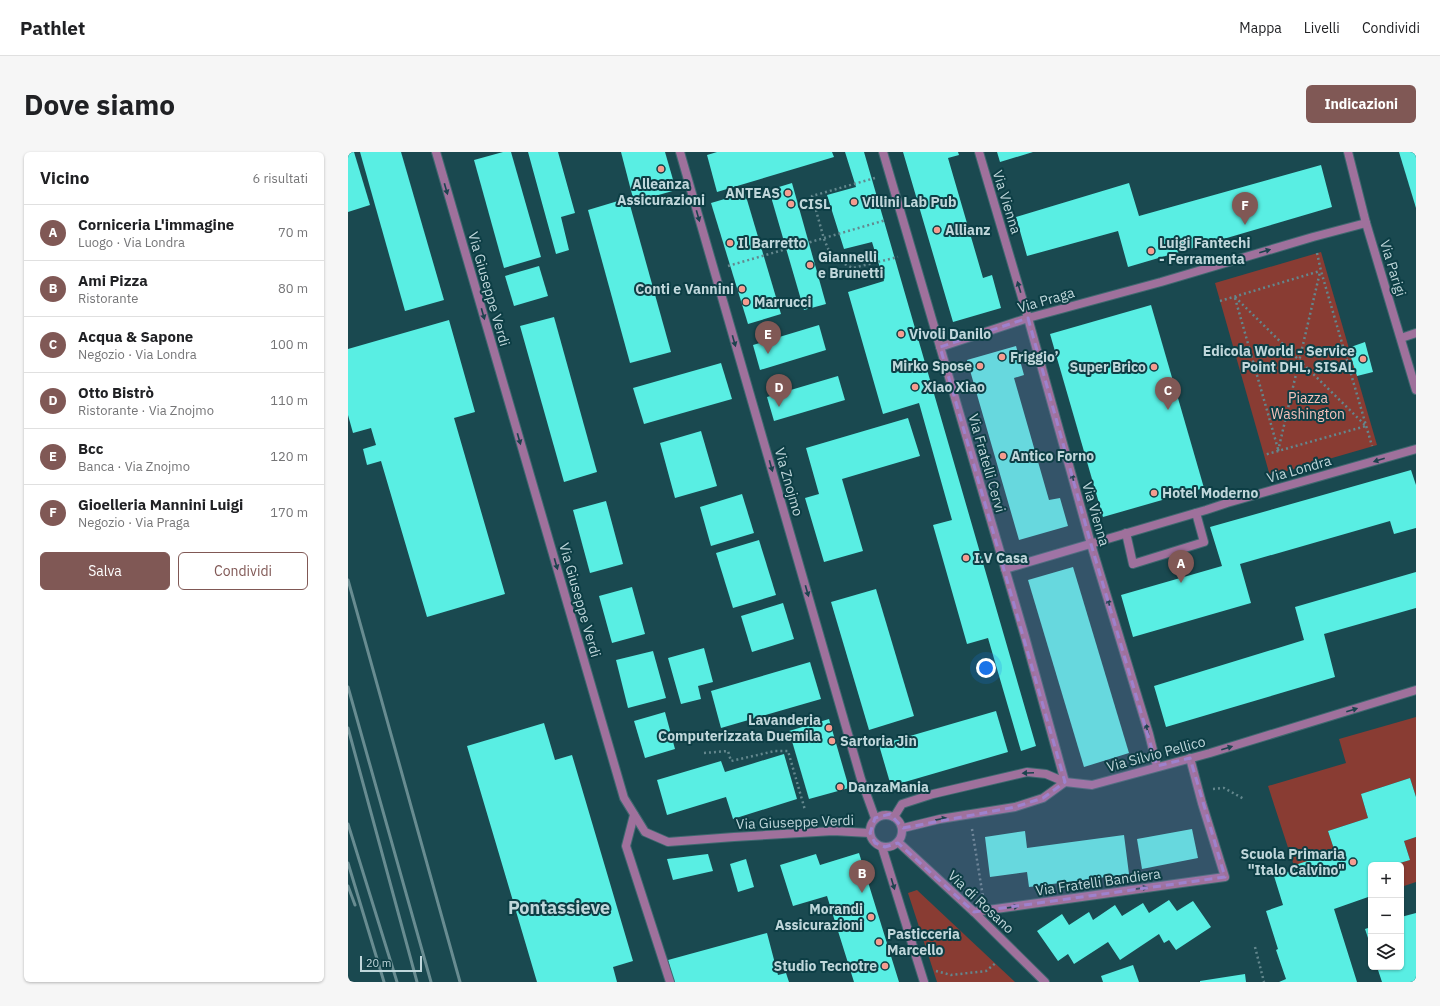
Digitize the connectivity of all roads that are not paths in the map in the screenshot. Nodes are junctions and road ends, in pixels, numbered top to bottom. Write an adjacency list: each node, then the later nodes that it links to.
1 (436, 152): 21 (street, Via Giuseppe Verdi, one-way to 21)
2 (680, 152): 23 (street, Via Znojmo, one-way to 23)
3 (883, 152): 10 (street, Via Fratelli Cervi)
4 (979, 152): 7 (street, Via Vienna, one-way to 4)
5 (1348, 152): 6 (street, Via Parigi)
6 (1366, 223): 7 (street, Via Praga, one-way to 6); 9 (street, Via Parigi)
7 (1028, 318): 10 (street, Via Praga); 15 (street, Via Vienna, one-way to 7)
8 (1416, 334): 9 (street)
9 (1401, 338): 11 (street, Via Parigi)
10 (940, 347): 16 (street, Via Fratelli Cervi)
11 (1416, 390)
12 (1416, 449): 13 (street, Via Londra, one-way to 13)
13 (1196, 513): 14 (street, Via Londra); 14 (street)
14 (1126, 533): 15 (street, Via Londra)
15 (1090, 544): 16 (street, Via Londra); 19 (street, Via Vienna, one-way to 15)
16 (1005, 569): 20 (street, Via Fratelli Cervi)
17 (1416, 690): 18 (street, Via Silvio Pellico, one-way to 17)
18 (1190, 758): 19 (street, Via Silvio Pellico); 28 (street, Via Fratelli Bandiera, one-way to 18)
19 (1157, 766): 20 (street, Via Silvio Pellico)
20 (1065, 782): 22 (street, Via Silvio Pellico, one-way to 22); 24 (street, one-way to 20)
21 (634, 815): 25 (street, Via Giuseppe Verdi); 29 (street)
22 (894, 817): 23 (street); 24 (street)
23 (875, 818): 25 (street)
24 (903, 828): 26 (street)
25 (870, 833): 27 (street)
26 (898, 842): 27 (street); 28 (street, Via di Rosano)
27 (882, 847): 30 (street, one-way to 30)
28 (974, 912): 31 (street, Via di Rosano)
29 (670, 982)
30 (924, 982)
31 (1045, 982)

